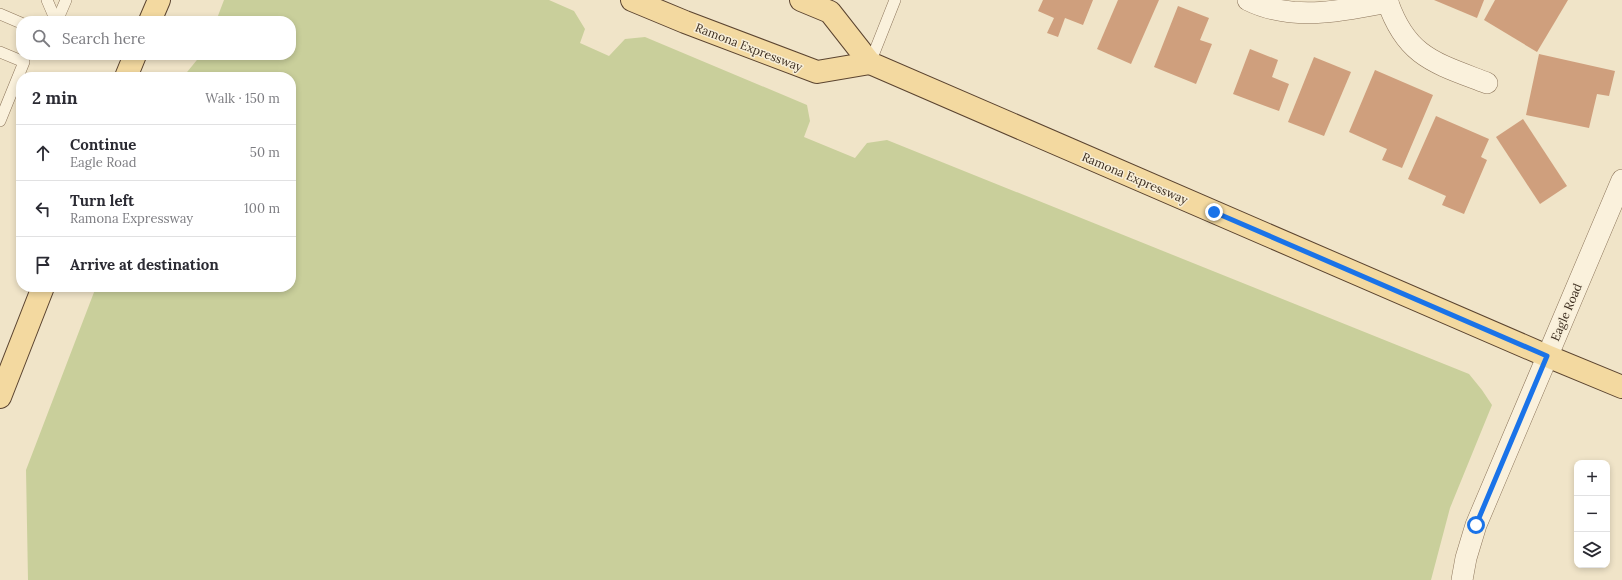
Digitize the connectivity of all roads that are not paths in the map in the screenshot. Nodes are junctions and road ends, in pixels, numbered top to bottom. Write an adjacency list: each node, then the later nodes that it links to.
1 (47, 0): 10 (lane)
2 (66, 0): 11 (lane)
3 (159, 0): 12 (main road)
4 (632, 0): 18 (main road, Ramona Expressway)
5 (801, 0): 18 (main road, Ramona Expressway)
6 (895, 0): 18 (lane)
7 (1248, 0): 8 (street)
8 (1388, 1): 22 (street)
9 (0, 14): 13 (lane)
10 (54, 16)
11 (58, 16)
12 (152, 16)
13 (16, 21)
14 (0, 52): 15 (lane)
15 (16, 56)
16 (24, 60): 19 (lane)
17 (132, 60): 20 (main road)
18 (870, 63): 26 (main road, Ramona Expressway)
19 (20, 72)
20 (128, 72)
21 (16, 81): 23 (lane)
22 (1487, 83)
23 (0, 122)
24 (1622, 180): 26 (street, Eagle Road)
25 (41, 292): 28 (main road)
26 (1547, 356): 27 (main road, Ramona Expressway); 29 (street, Eagle Road)
27 (1622, 387)
28 (0, 397)
29 (1462, 580)

